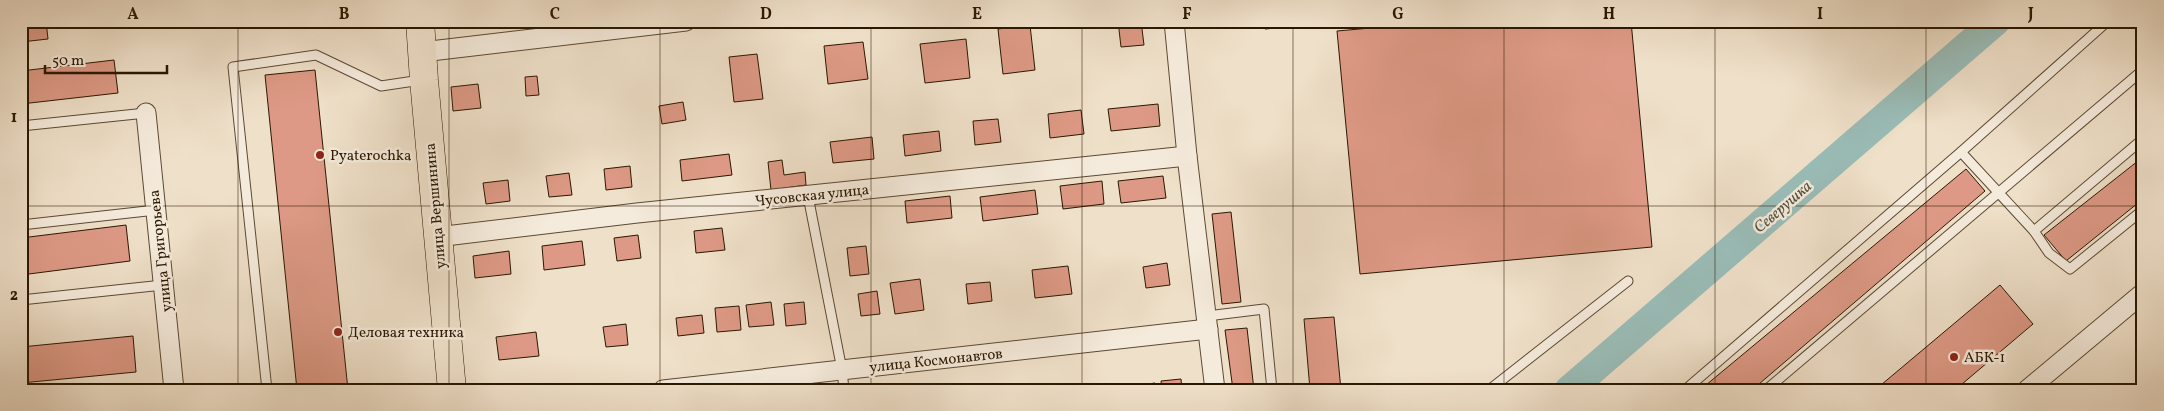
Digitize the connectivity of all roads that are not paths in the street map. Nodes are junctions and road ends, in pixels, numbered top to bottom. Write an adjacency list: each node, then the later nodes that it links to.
1 (420, 21): 5 (main road, улица Вершинина)
2 (686, 21): 5 (street)
3 (1174, 21): 12 (street)
4 (2108, 21): 11 (lane)
5 (422, 52): 7 (main road, улица Вершинина)
6 (2143, 70): 13 (lane)
7 (424, 80): 19 (main road, улица Вершинина); 27 (lane)
8 (146, 113): 9 (lane); 15 (street, улица Григорьева)
9 (21, 126)
10 (2143, 139): 18 (lane)
11 (1961, 152): 13 (lane); 34 (lane)
12 (1186, 156): 14 (street, Чусовская улица); 24 (street)
13 (1999, 192): 18 (lane); 35 (lane)
14 (808, 196): 19 (street, Чусовская улица); 25 (lane)
15 (156, 210): 17 (lane); 21 (street, улица Григорьева)
16 (2143, 210): 18 (lane)
17 (21, 225)
18 (2034, 231)
19 (438, 237): 28 (main road, улица Вершинина)
20 (1628, 281): 33 (lane)
21 (163, 285): 23 (lane); 26 (street, улица Григорьева)
22 (2143, 293): 36 (street)
23 (21, 300)
24 (1208, 323): 25 (street, улица Космонавтов); 31 (street); 32 (lane)
25 (842, 370): 29 (street, улица Космонавтов); 30 (lane)
26 (174, 390)
27 (267, 390)
28 (452, 390)
29 (663, 390)
30 (844, 390)
31 (1216, 390)
32 (1272, 390)
33 (1489, 390)
34 (1685, 390)
35 (1766, 390)
36 (2027, 390)

